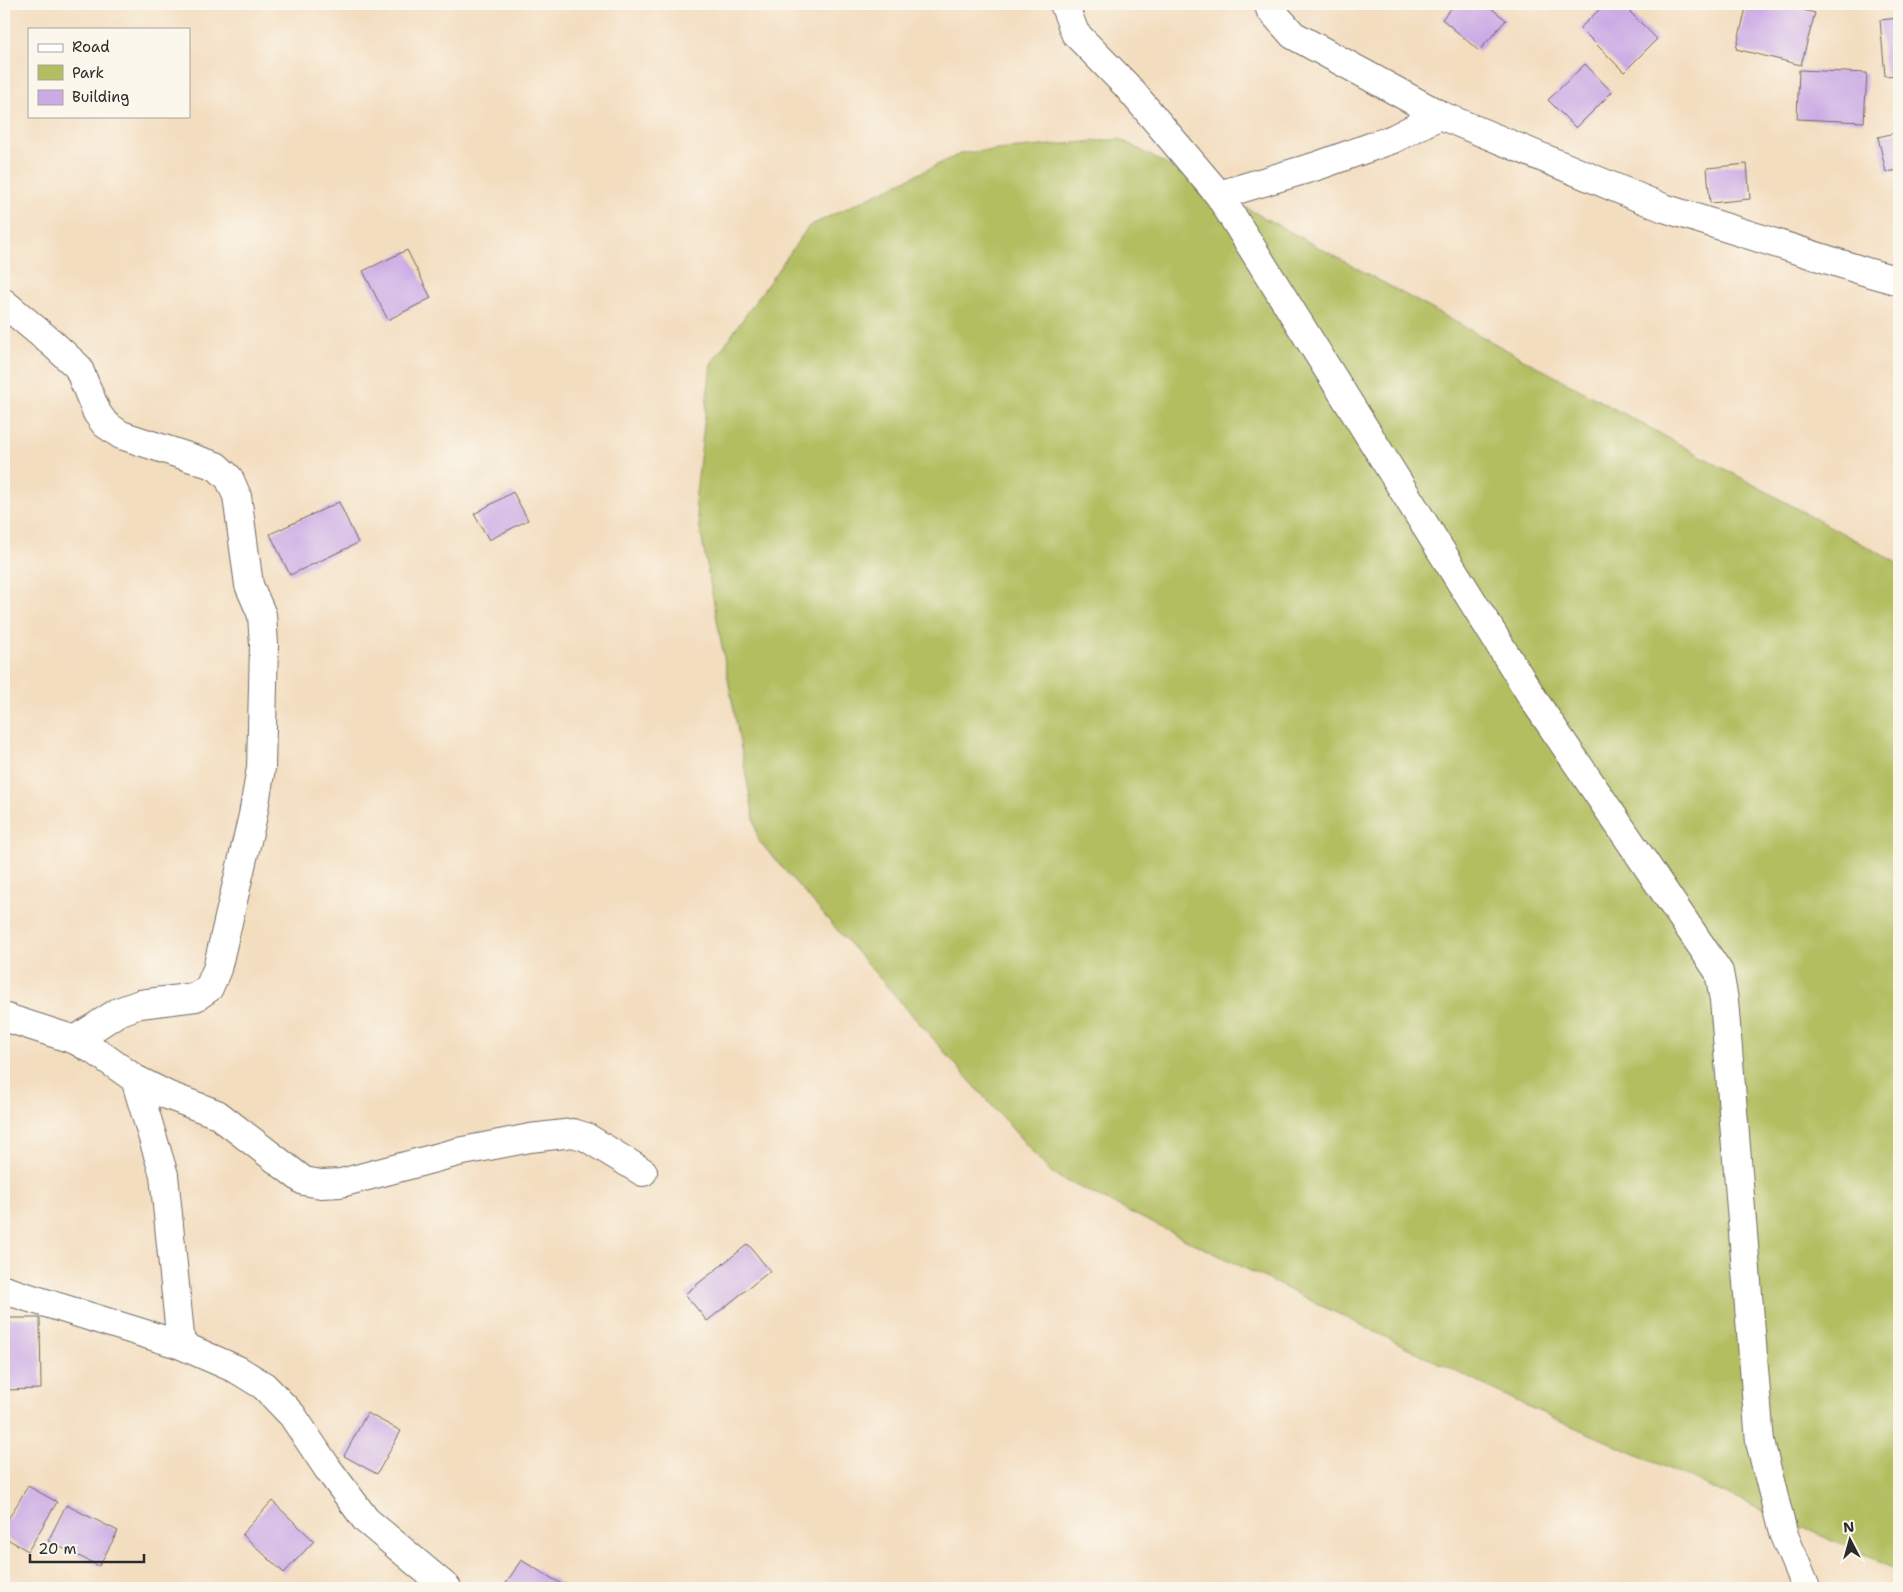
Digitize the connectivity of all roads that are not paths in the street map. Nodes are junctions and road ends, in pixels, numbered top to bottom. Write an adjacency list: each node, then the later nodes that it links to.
1 (1064, 4): 4 (street)
2 (1269, 4): 3 (street)
3 (1440, 115): 4 (street); 5 (street)
4 (1219, 195): 14 (street)
5 (1899, 281)
6 (4, 303): 8 (street)
7 (4, 1017): 8 (street)
8 (74, 1040): 9 (street)
9 (135, 1079): 10 (street); 12 (street)
10 (643, 1172)
11 (4, 1290): 12 (street)
12 (181, 1345): 13 (street)
13 (447, 1588)
14 (1806, 1588)

